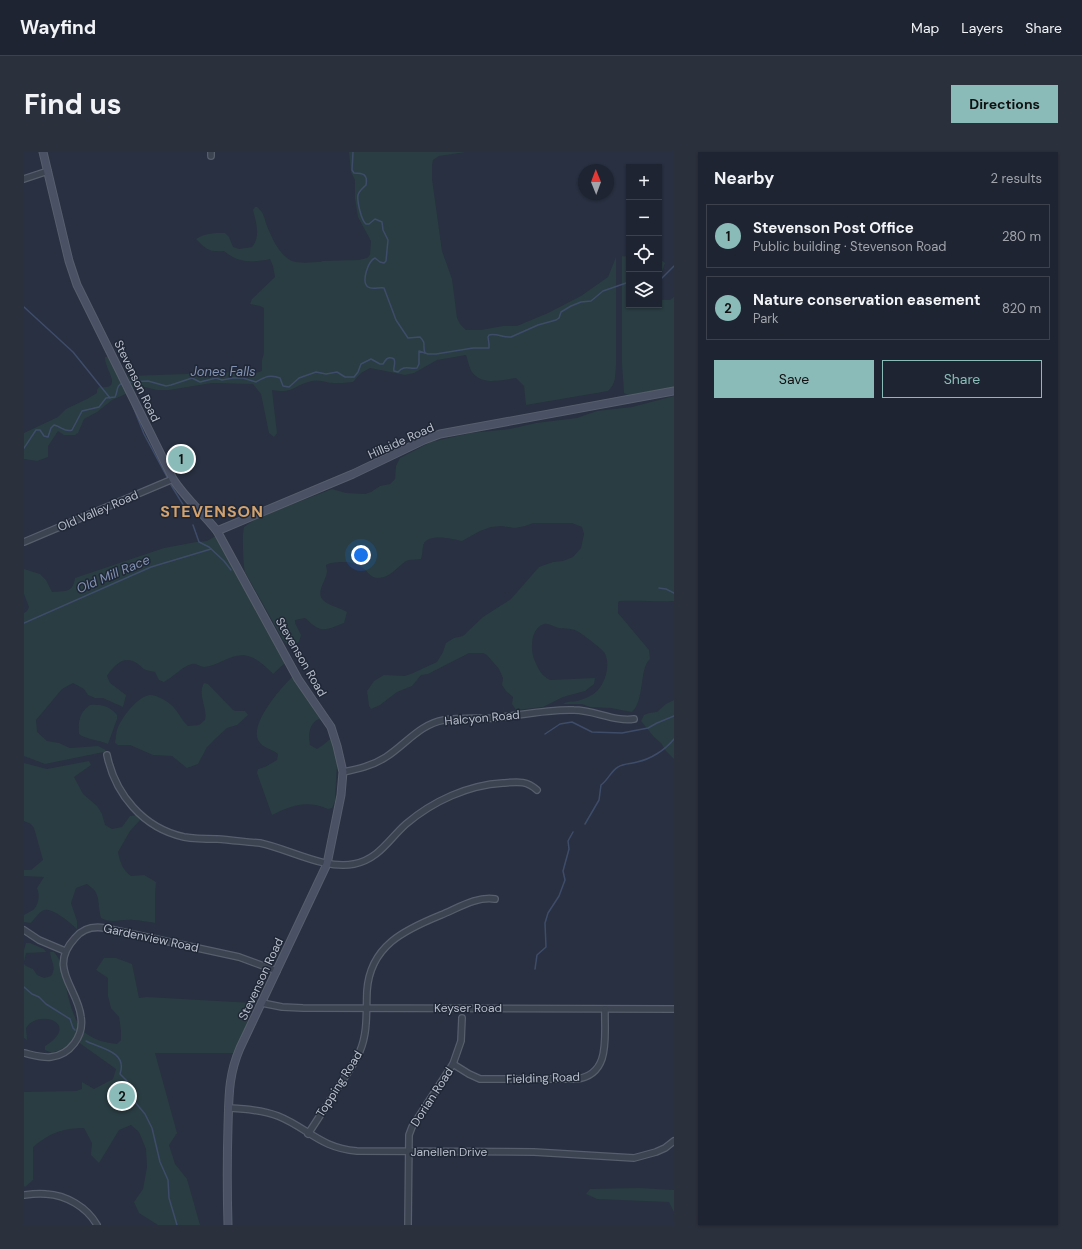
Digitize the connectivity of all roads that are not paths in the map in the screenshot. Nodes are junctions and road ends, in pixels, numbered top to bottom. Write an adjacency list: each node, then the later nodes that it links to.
1 (44, 152): 2 (street, Stevenson Road)
2 (48, 170): 3 (street); 5 (street, Stevenson Road)
3 (24, 179)
4 (674, 391): 6 (street, Hillside Road)
5 (173, 479): 6 (street, Stevenson Road); 7 (street, Old Valley Road)
6 (218, 531): 10 (street, Stevenson Road)
7 (24, 542)
8 (634, 719): 10 (street, Halcyon Road)
9 (107, 754): 12 (street)
10 (343, 772): 12 (street, Stevenson Road)
11 (537, 790): 12 (street)
12 (327, 864): 16 (street, Stevenson Road)
13 (495, 899): 18 (street, Topping Road)
14 (24, 930): 15 (street)
15 (65, 951): 16 (street, Gardenview Road); 22 (street)
16 (277, 971): 17 (street, Stevenson Road)
17 (262, 1003): 18 (street, Keyser Road); 24 (street, Stevenson Road)
18 (367, 1008): 19 (street, Keyser Road); 25 (street, Topping Road)
19 (605, 1009): 20 (street, Keyser Road); 23 (street, Fielding Road)
20 (674, 1009)
21 (462, 1018): 23 (street, Dorian Road)
22 (24, 1053)
23 (453, 1064): 27 (street, Dorian Road)
24 (229, 1108): 25 (street, Janellen Drive); 30 (street, Stevenson Road)
25 (308, 1134): 27 (street, Janellen Drive)
26 (674, 1141): 27 (street, Janellen Drive)
27 (408, 1152): 31 (street, Dorian Road)
28 (24, 1195): 29 (street)
29 (98, 1225)
30 (228, 1225)
31 (408, 1225)

